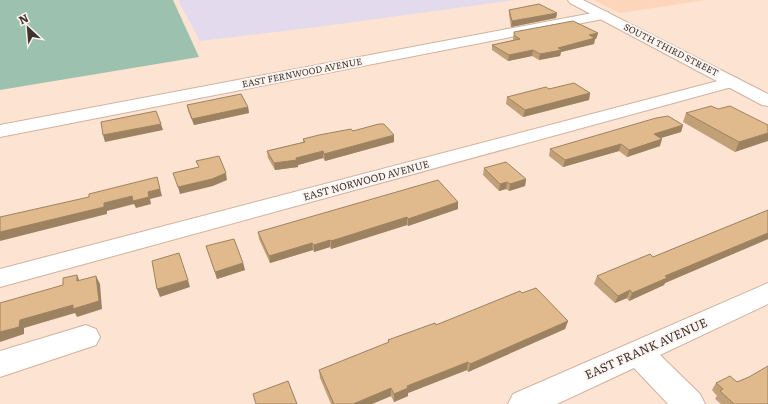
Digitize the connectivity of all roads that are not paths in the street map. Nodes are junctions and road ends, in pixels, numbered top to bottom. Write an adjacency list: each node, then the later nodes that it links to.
1 (574, 0): 2 (street, SOUTH THIRD STREET)
2 (603, 15): 3 (street, SOUTH THIRD STREET); 5 (street, EAST FERNWOOD AVENUE)
3 (733, 82): 4 (street, SOUTH THIRD STREET); 6 (street, EAST NORWOOD AVENUE)
4 (768, 101)
5 (0, 131)
6 (0, 278)
7 (768, 293): 9 (street, EAST FRANK AVENUE)
8 (86, 337): 10 (street)
9 (638, 352): 11 (street, EAST FRANK AVENUE); 12 (street)
10 (0, 364)
11 (524, 404)
12 (689, 404)

